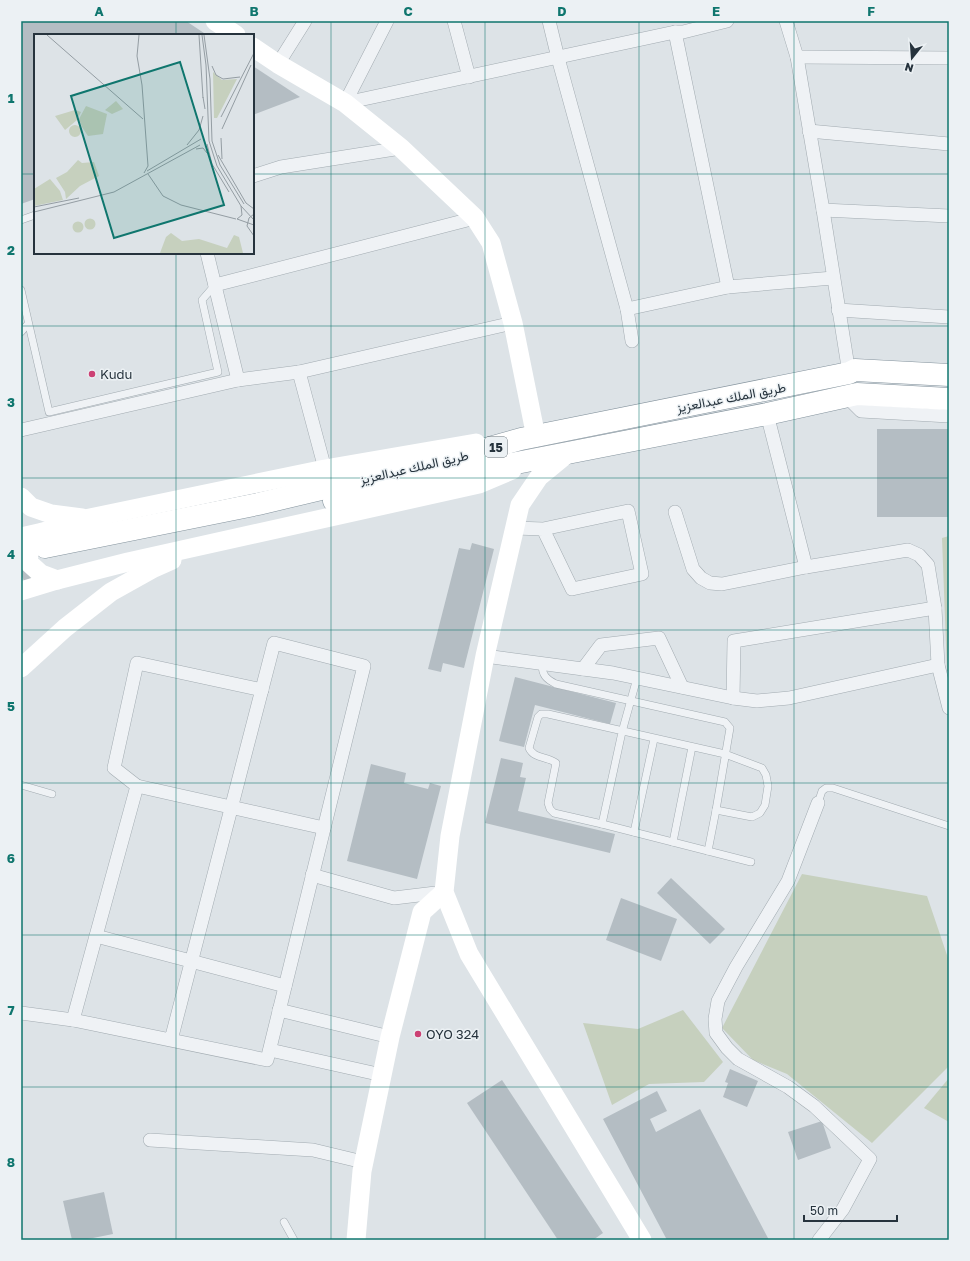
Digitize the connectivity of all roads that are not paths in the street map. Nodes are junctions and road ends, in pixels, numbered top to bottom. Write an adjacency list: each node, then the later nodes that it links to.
1 (216, 21): 9 (street)
2 (305, 21): 14 (street)
3 (387, 21): 16 (street)
4 (454, 21): 15 (street)
5 (549, 21): 12 (street)
6 (727, 21): 8 (street)
7 (786, 21): 11 (street)
8 (680, 28): 12 (street); 29 (street)
9 (235, 34)
10 (254, 48): 14 (street)
11 (797, 57): 13 (street); 17 (street)
12 (558, 58): 15 (street); 31 (street)
13 (949, 58)
14 (278, 64): 16 (street)
15 (468, 77): 16 (street)
16 (345, 103): 19 (street)
17 (809, 131): 18 (street); 21 (street)
18 (949, 144)
19 (401, 148): 20 (street); 24 (street)
20 (254, 176)
21 (823, 210): 23 (street); 27 (street)
22 (34, 215): 25 (lane)
23 (949, 216)
24 (475, 218): 28 (street); 34 (street)
25 (21, 220)
26 (207, 254): 28 (street)
27 (833, 278): 29 (street); 32 (street)
28 (215, 285): 35 (lane); 41 (street)
29 (728, 287): 31 (street)
30 (21, 290): 35 (lane)
31 (627, 309): 37 (street)
32 (838, 310): 33 (street); 39 (street)
33 (949, 317)
34 (513, 323): 38 (street); 47 (street)
35 (28, 324): 36 (lane)
36 (21, 332)
37 (632, 341)
38 (299, 372): 41 (street); 50 (street)
39 (849, 373): 40 (highway, طريق الملك عبدالعزيز / 15); 47 (highway, طريق الملك عبدالعزيز / 15)
40 (949, 375)
41 (238, 380): 46 (street)
42 (846, 396): 43 (highway, طريق الملك عبدالعزيز / 15); 44 (highway, طريق الملك عبدالعزيز / 15); 45 (street)
43 (949, 399)
44 (767, 414): 48 (highway, طريق الملك عبدالعزيز / 15); 59 (street)
45 (949, 416)
46 (21, 430)
47 (529, 438): 50 (street); 58 (highway, طريق الملك عبدالعزيز / 15)
48 (567, 454): 49 (highway, طريق الملك عبدالعزيز / 15); 54 (street)
49 (539, 460): 57 (street); 58 (highway, طريق الملك عبدالعزيز / 15)
50 (325, 469): 53 (street)
51 (21, 497): 53 (street)
52 (675, 512): 59 (street)
53 (85, 518): 58 (street)
54 (515, 528): 55 (street); 62 (street)
55 (542, 529): 55 (street)
56 (21, 537): 58 (street)
57 (206, 544): 58 (street); 65 (street)
58 (49, 555): 60 (street)
59 (806, 567): 61 (street)
60 (21, 591)
61 (936, 608): 64 (street); 70 (street)
62 (485, 656): 63 (street); 91 (street)
63 (542, 664): 66 (street); 71 (lane)
64 (938, 665): 70 (street); 72 (street)
65 (21, 668)
66 (583, 669): 67 (street); 68 (street)
67 (637, 678): 68 (street); 71 (lane)
68 (682, 687): 70 (street)
69 (262, 690): 78 (street); 81 (street); 85 (street)
70 (733, 698)
71 (631, 701): 73 (lane); 76 (lane)
72 (949, 708)
73 (622, 732): 74 (lane); 83 (lane); 83 (lane)
74 (654, 739): 75 (lane); 86 (lane)
75 (692, 747): 76 (lane); 87 (lane)
76 (725, 754): 82 (lane); 82 (lane)
77 (21, 785): 79 (lane)
78 (137, 786): 81 (street); 92 (street)
79 (52, 794)
80 (818, 803): 84 (lane); 108 (street)
81 (232, 807): 85 (street); 93 (street)
82 (716, 810): 88 (lane)
83 (602, 824): 86 (lane)
84 (949, 826)
85 (324, 828): 90 (street)
86 (634, 832): 87 (lane)
87 (673, 842): 88 (lane)
88 (708, 851): 89 (lane)
89 (750, 862)
90 (312, 875): 91 (street); 94 (street)
91 (444, 892): 98 (street); 107 (street)
92 (96, 936): 93 (street); 97 (street)
93 (191, 961): 94 (street); 99 (street)
94 (285, 986): 95 (street)
95 (279, 1010): 98 (street); 100 (street)
96 (21, 1013): 97 (street)
97 (73, 1020): 99 (street)
98 (390, 1037): 101 (street)
99 (170, 1040): 100 (street)
100 (270, 1050): 101 (street)
101 (382, 1075): 103 (street)
102 (150, 1140): 103 (street)
103 (363, 1162): 106 (street)
104 (284, 1222): 105 (lane)
105 (294, 1240)
106 (356, 1240)
107 (642, 1240)
108 (819, 1240)

